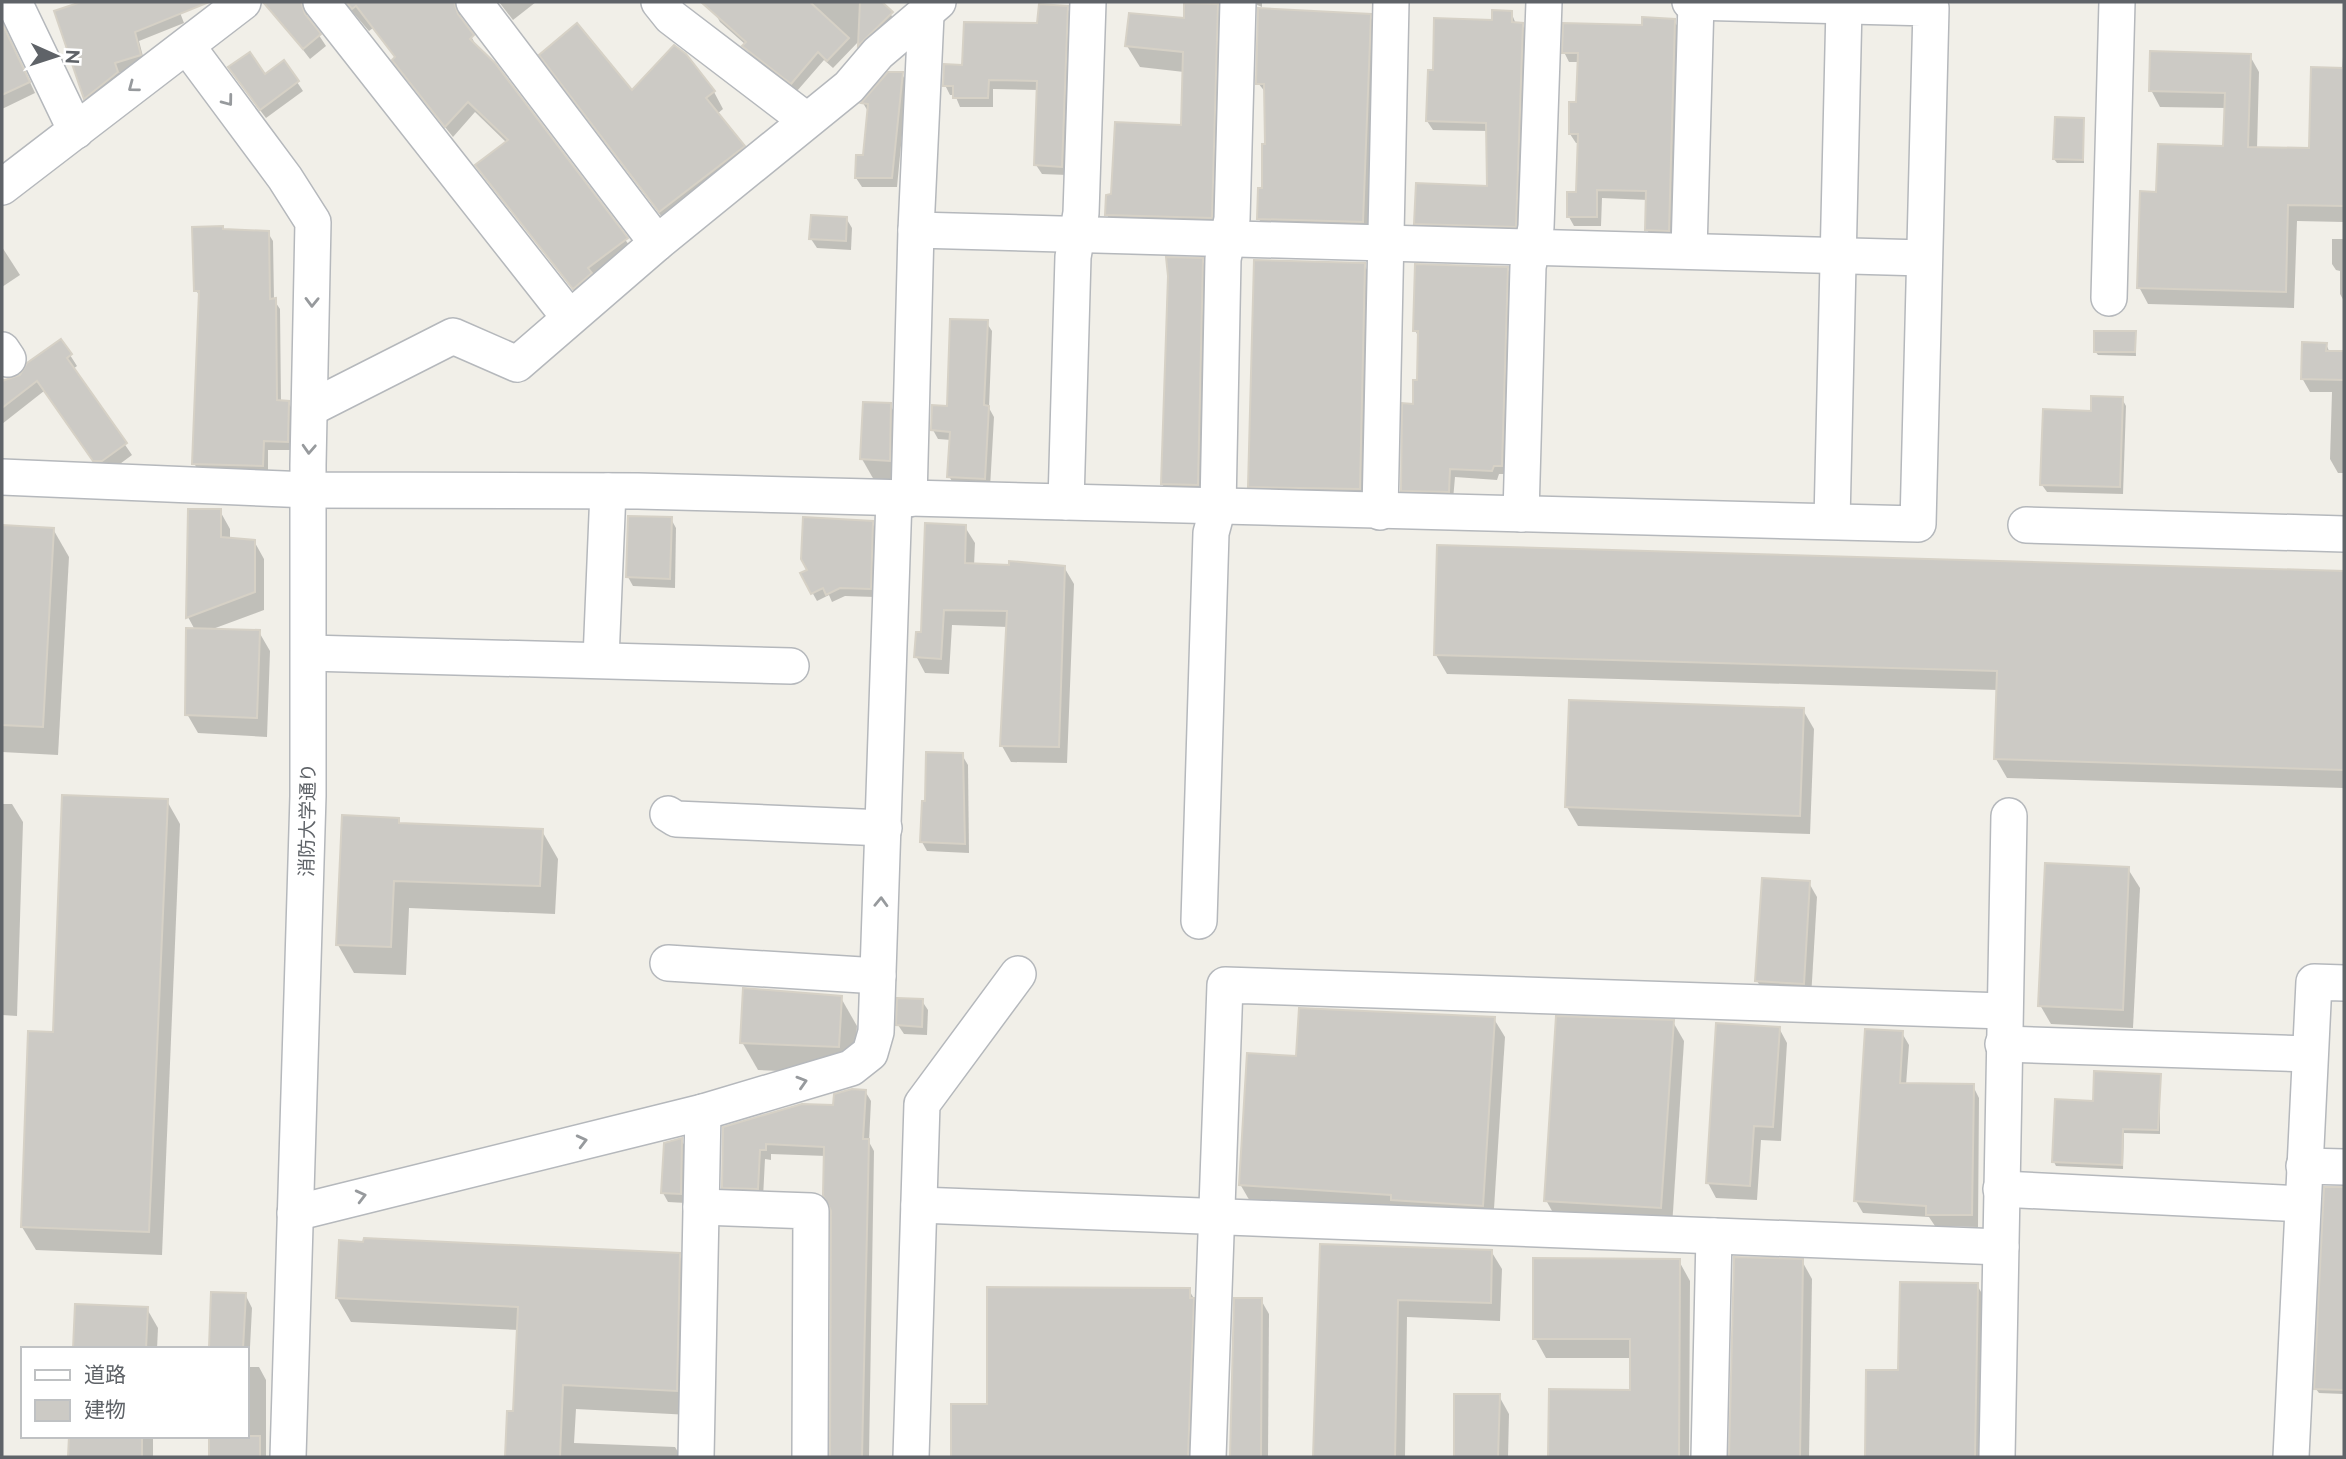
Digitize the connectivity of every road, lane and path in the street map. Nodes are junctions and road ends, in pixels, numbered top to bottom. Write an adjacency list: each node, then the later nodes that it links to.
1 (14, 2): 17 (street)
2 (243, 2): 15 (street)
3 (321, 2): 29 (street)
4 (474, 2): 22 (street)
5 (659, 2): 16 (street)
6 (1088, 2): 20 (street)
7 (1238, 2): 21 (street)
8 (1391, 2): 23 (street)
9 (1544, 2): 24 (street)
10 (1690, 2): 11 (street)
11 (1696, 2): 13 (street); 25 (street)
12 (2117, 2): 28 (street)
13 (1844, 6): 26 (street); 27 (street)
14 (932, 8): 16 (street); 19 (street)
15 (187, 46): 17 (street, one-way to 17); 30 (street, 消防大学通り, one-way to 30)
16 (806, 120): 22 (street)
17 (76, 131): 18 (street)
18 (2, 187)
19 (916, 230): 20 (street); 34 (street)
20 (1076, 234): 21 (street); 35 (street)
21 (1228, 240): 23 (street); 36 (street)
22 (657, 243): 29 (street)
23 (1385, 243): 24 (street); 37 (street)
24 (1531, 247): 25 (street); 38 (street)
25 (1689, 251): 26 (street)
26 (1838, 255): 27 (street); 39 (street)
27 (1924, 258): 39 (street)
28 (2109, 298)
29 (569, 317): 30 (street)
30 (311, 408): 32 (street, 消防大学通り, one-way to 32)
31 (2, 477): 32 (street)
32 (309, 490): 33 (street); 42 (street, 消防大学通り)
33 (608, 491): 34 (street); 43 (street)
34 (902, 498): 35 (street); 47 (street)
35 (1066, 502): 36 (street)
36 (1218, 507): 37 (street); 48 (street)
37 (1380, 512): 38 (street)
38 (1521, 514): 39 (street)
39 (1832, 522)
40 (2026, 525): 41 (street)
41 (2344, 534)
42 (309, 653): 43 (street); 62 (street, 消防大学通り)
43 (601, 659): 44 (street)
44 (791, 666)
45 (667, 814): 47 (street)
46 (2009, 816): 53 (street)
47 (884, 828): 51 (street, one-way to 47)
48 (1199, 921)
49 (668, 963): 51 (street)
50 (1018, 974): 60 (street)
51 (878, 976): 55 (street, one-way to 51)
52 (2344, 983): 54 (street)
53 (2004, 1027): 54 (street); 58 (street); 63 (street)
54 (2309, 1054): 56 (street)
55 (704, 1112): 61 (street); 62 (street, one-way to 55)
56 (2304, 1166): 57 (street); 59 (street)
57 (2344, 1167)
58 (2001, 1188): 59 (street); 65 (street)
59 (2302, 1204): 73 (street)
60 (919, 1205): 63 (street); 69 (street)
61 (701, 1208): 67 (street); 68 (street)
62 (295, 1213): 66 (street, 消防大学通り)
63 (1218, 1216): 64 (street); 70 (street)
64 (1714, 1236): 65 (street); 71 (street)
65 (2001, 1247): 72 (street)
66 (288, 1457)
67 (695, 1457)
68 (810, 1457)
69 (911, 1457)
70 (1208, 1457)
71 (1709, 1457)
72 (1997, 1457)
73 (2291, 1457)

